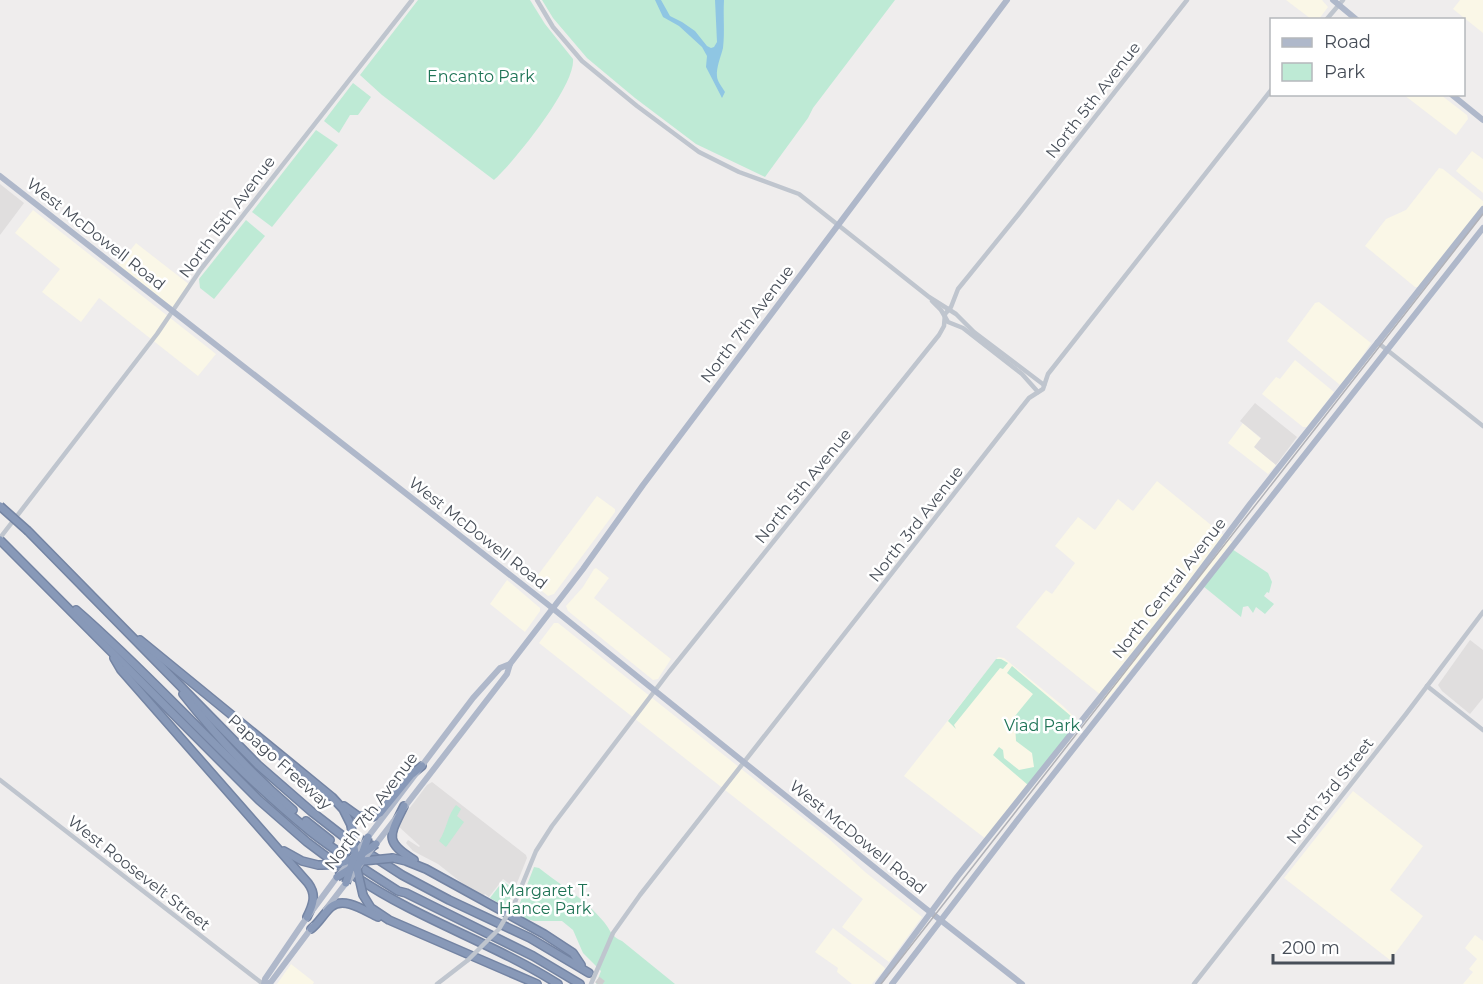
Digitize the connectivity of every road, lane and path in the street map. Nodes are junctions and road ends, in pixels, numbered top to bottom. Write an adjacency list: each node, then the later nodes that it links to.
1 (412, 0): 19 (street, North 15th Avenue)
2 (537, 0): 13 (street)
3 (1006, 0): 13 (main road, North 7th Avenue)
4 (1187, 0): 16 (street, North 5th Avenue)
5 (1338, 2): 6 (street); 7 (main road)
6 (1327, 18)
7 (1355, 18)
8 (1270, 92): 22 (street, North 3rd Avenue)
9 (1453, 96): 10 (main road)
10 (1483, 120)
11 (0, 176): 19 (main road, West McDowell Road)
12 (1483, 209): 21 (main road, North Central Avenue)
13 (838, 225): 15 (street); 28 (main road, North 7th Avenue)
14 (1483, 228): 21 (main road, North Central Avenue)
15 (929, 297): 17 (street); 20 (street)
16 (954, 298): 17 (street); 18 (street, North 5th Avenue)
17 (939, 303): 18 (street)
18 (948, 310): 20 (street, North 5th Avenue); 22 (street)
19 (173, 312): 26 (street, North 15th Avenue); 28 (main road, West McDowell Road)
20 (945, 317): 23 (street); 35 (street, North 5th Avenue)
21 (1382, 346): 24 (street); 37 (main road, North Central Avenue); 41 (main road, North Central Avenue)
22 (1044, 385): 23 (street, North 3rd Avenue)
23 (1038, 392): 38 (street, North 3rd Avenue)
24 (1483, 426)
25 (0, 506): 30 (highway, Papago Freeway, bridge)
26 (0, 539): 27 (highway)
27 (41, 579): 31 (highway); 51 (highway)
28 (553, 609): 32 (main road, North 7th Avenue); 35 (main road, West McDowell Road)
29 (1483, 612): 34 (street, North 3rd Street)
30 (114, 617): 33 (highway, Papago Freeway); 42 (highway)
31 (108, 648): 44 (highway); 60 (highway)
32 (510, 664): 39 (main road, North 7th Avenue); 43 (main road, North 7th Avenue)
33 (161, 666): 48 (highway, Papago Freeway); 51 (highway)
34 (1427, 686): 36 (street); 66 (street, North 3rd Street)
35 (655, 691): 38 (main road, West McDowell Road); 56 (street, North 5th Avenue, bridge)
36 (1483, 730)
37 (1058, 752): 41 (main road); 53 (main road, North Central Avenue)
38 (744, 762): 53 (main road, West McDowell Road); 62 (street, North 3rd Avenue)
39 (422, 766): 42 (highway); 45 (main road, North 7th Avenue)
40 (0, 780): 57 (street, West Roosevelt Street)
41 (1039, 793): 53 (main road, North Central Avenue)
42 (332, 797): 47 (highway, bridge)
43 (404, 806): 46 (main road, North 7th Avenue); 48 (highway)
44 (267, 835): 47 (highway, bridge); 52 (highway)
45 (368, 837): 47 (highway, bridge)
46 (376, 844): 47 (highway, bridge)
47 (356, 861): 48 (highway, bridge); 49 (highway, bridge); 50 (highway, bridge); 54 (highway, bridge)
48 (426, 869)
49 (337, 876): 52 (main road, North 7th Avenue)
50 (346, 883): 55 (main road, North 7th Avenue)
51 (406, 893): 56 (highway)
52 (307, 917): 57 (main road, North 7th Avenue)
53 (936, 917): 63 (main road, North Central Avenue); 64 (main road, North Central Avenue); 65 (main road, West McDowell Road)
54 (389, 920): 55 (highway); 59 (highway)
55 (311, 929): 57 (main road, North 7th Avenue)
56 (493, 936): 58 (street, North 5th Avenue, bridge); 61 (highway)
57 (264, 984)
58 (437, 984)
59 (537, 984)
60 (558, 984)
61 (580, 984)
62 (591, 984)
63 (878, 984)
64 (892, 984)
65 (1022, 984)
66 (1194, 984)

